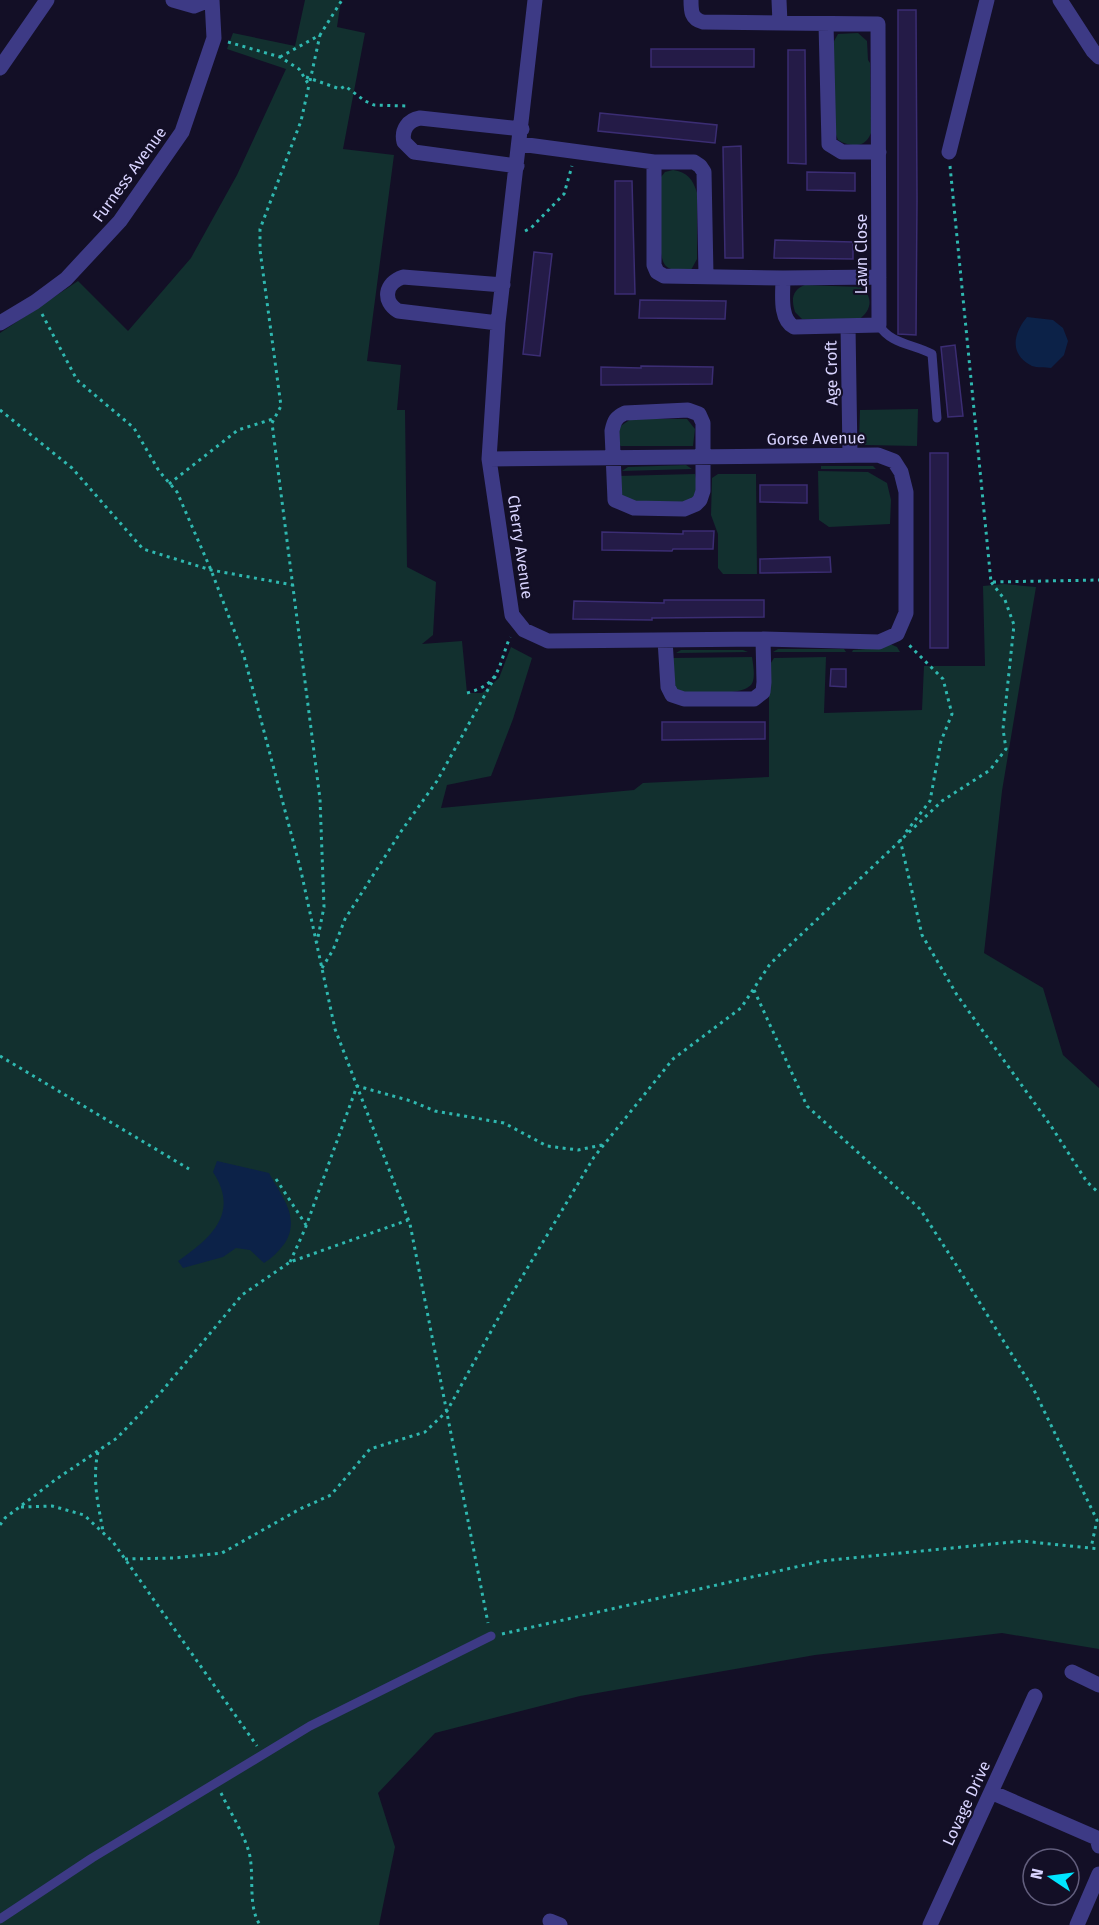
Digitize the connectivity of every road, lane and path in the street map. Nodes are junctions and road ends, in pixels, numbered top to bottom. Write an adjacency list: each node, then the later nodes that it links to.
1 (47, 0): 16 (street)
2 (172, 0): 3 (street, Furness Avenue)
3 (211, 0): 13 (street, Furness Avenue)
4 (342, 0): 12 (path)
5 (536, 0): 21 (street, Cherry Avenue)
6 (691, 0): 10 (street, Lawn Close)
7 (779, 0): 10 (street)
8 (987, 0): 24 (street)
9 (1060, 0): 15 (street)
10 (780, 23): 11 (street, Lawn Close)
11 (826, 24): 23 (street); 23 (street, Lawn Close)
12 (320, 35): 14 (path); 18 (path)
13 (214, 38): 14 (path); 32 (street, Furness Avenue)
14 (280, 57): 17 (path)
15 (1099, 57)
16 (0, 68)
17 (304, 77): 18 (path); 19 (path)
18 (310, 79): 19 (path); 20 (path)
19 (309, 86): 38 (path)
20 (420, 118): 21 (street); 26 (street)
21 (521, 136): 22 (street); 26 (street, Cherry Avenue)
22 (574, 151): 25 (street); 27 (path)
23 (879, 152): 29 (street, Lawn Close)
24 (949, 152): 47 (path)
25 (654, 162): 28 (street); 28 (street)
26 (517, 166): 31 (street, Cherry Avenue)
27 (523, 231)
28 (706, 275): 30 (street)
29 (879, 277): 30 (street); 35 (street, Lawn Close)
30 (783, 278): 36 (street, Age Croft)
31 (503, 285): 34 (street, Cherry Avenue); 34 (street)
32 (35, 302): 33 (street, Furness Avenue); 44 (path)
33 (0, 323)
34 (498, 323): 42 (street, Cherry Avenue)
35 (879, 325): 36 (street); 39 (lane)
36 (848, 326): 40 (street, Age Croft)
37 (0, 410): 45 (path)
38 (274, 418): 44 (path); 48 (path)
39 (936, 418)
40 (850, 455): 41 (street, Gorse Avenue); 50 (street, Gorse Avenue)
41 (704, 458): 43 (street, Gorse Avenue); 43 (street); 43 (street)
42 (489, 459): 43 (street, Gorse Avenue); 49 (street, Cherry Avenue)
43 (613, 459)
44 (170, 483): 45 (path)
45 (211, 570): 48 (path); 56 (path)
46 (1099, 580): 47 (path)
47 (991, 582): 55 (path)
48 (293, 585): 56 (path)
49 (517, 621): 52 (street, Cherry Avenue); 53 (path)
50 (897, 634): 51 (street, Cherry Avenue); 55 (path)
51 (763, 639): 52 (street, Cherry Avenue); 52 (street)
52 (665, 640)
53 (496, 675): 54 (path); 57 (path)
54 (467, 693)
55 (899, 840): 58 (path); 64 (path)
56 (316, 944): 57 (path)
57 (322, 968): 60 (path)
58 (753, 990): 61 (path); 73 (path)
59 (0, 1056): 62 (path)
60 (357, 1086): 61 (path); 65 (path); 66 (path)
61 (603, 1145): 68 (path)
62 (189, 1169)
63 (276, 1179): 66 (path)
64 (1099, 1193)
65 (408, 1220): 67 (path); 68 (path)
66 (306, 1225): 67 (path)
67 (290, 1262): 69 (path)
68 (447, 1411): 75 (path); 76 (path)
69 (98, 1451): 70 (path); 72 (path)
70 (21, 1507): 71 (path); 72 (path)
71 (0, 1525)
72 (103, 1533): 75 (path)
73 (1091, 1548): 74 (path); 76 (path)
74 (1099, 1549)
75 (125, 1559): 80 (path)
76 (491, 1636): 80 (lane)
77 (1072, 1672): 78 (street)
78 (1099, 1685)
79 (1035, 1696): 82 (street, Lovage Drive)
80 (263, 1754): 81 (lane)
81 (217, 1783): 85 (lane); 86 (path)
82 (991, 1792): 83 (street); 87 (street, Lovage Drive)
83 (1099, 1846)
84 (1099, 1874): 88 (street)
85 (0, 1919)
86 (260, 1925)
87 (930, 1925)
88 (1077, 1925)

